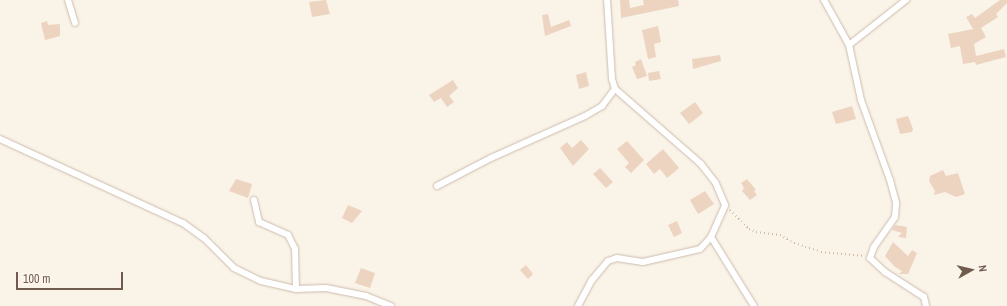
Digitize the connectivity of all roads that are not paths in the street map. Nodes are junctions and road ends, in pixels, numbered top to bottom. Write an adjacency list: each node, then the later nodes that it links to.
1 (68, 0): 5 (street)
2 (607, 0): 7 (street)
3 (824, 0): 6 (street)
4 (906, 0): 6 (street)
5 (75, 23)
6 (849, 46): 16 (street)
7 (615, 89): 9 (street); 11 (street)
8 (0, 139): 12 (street)
9 (436, 186)
10 (254, 200): 12 (street)
11 (711, 237): 14 (street); 15 (street)
12 (296, 289): 13 (street)
13 (391, 306)
14 (578, 306)
15 (754, 306)
16 (926, 306)

